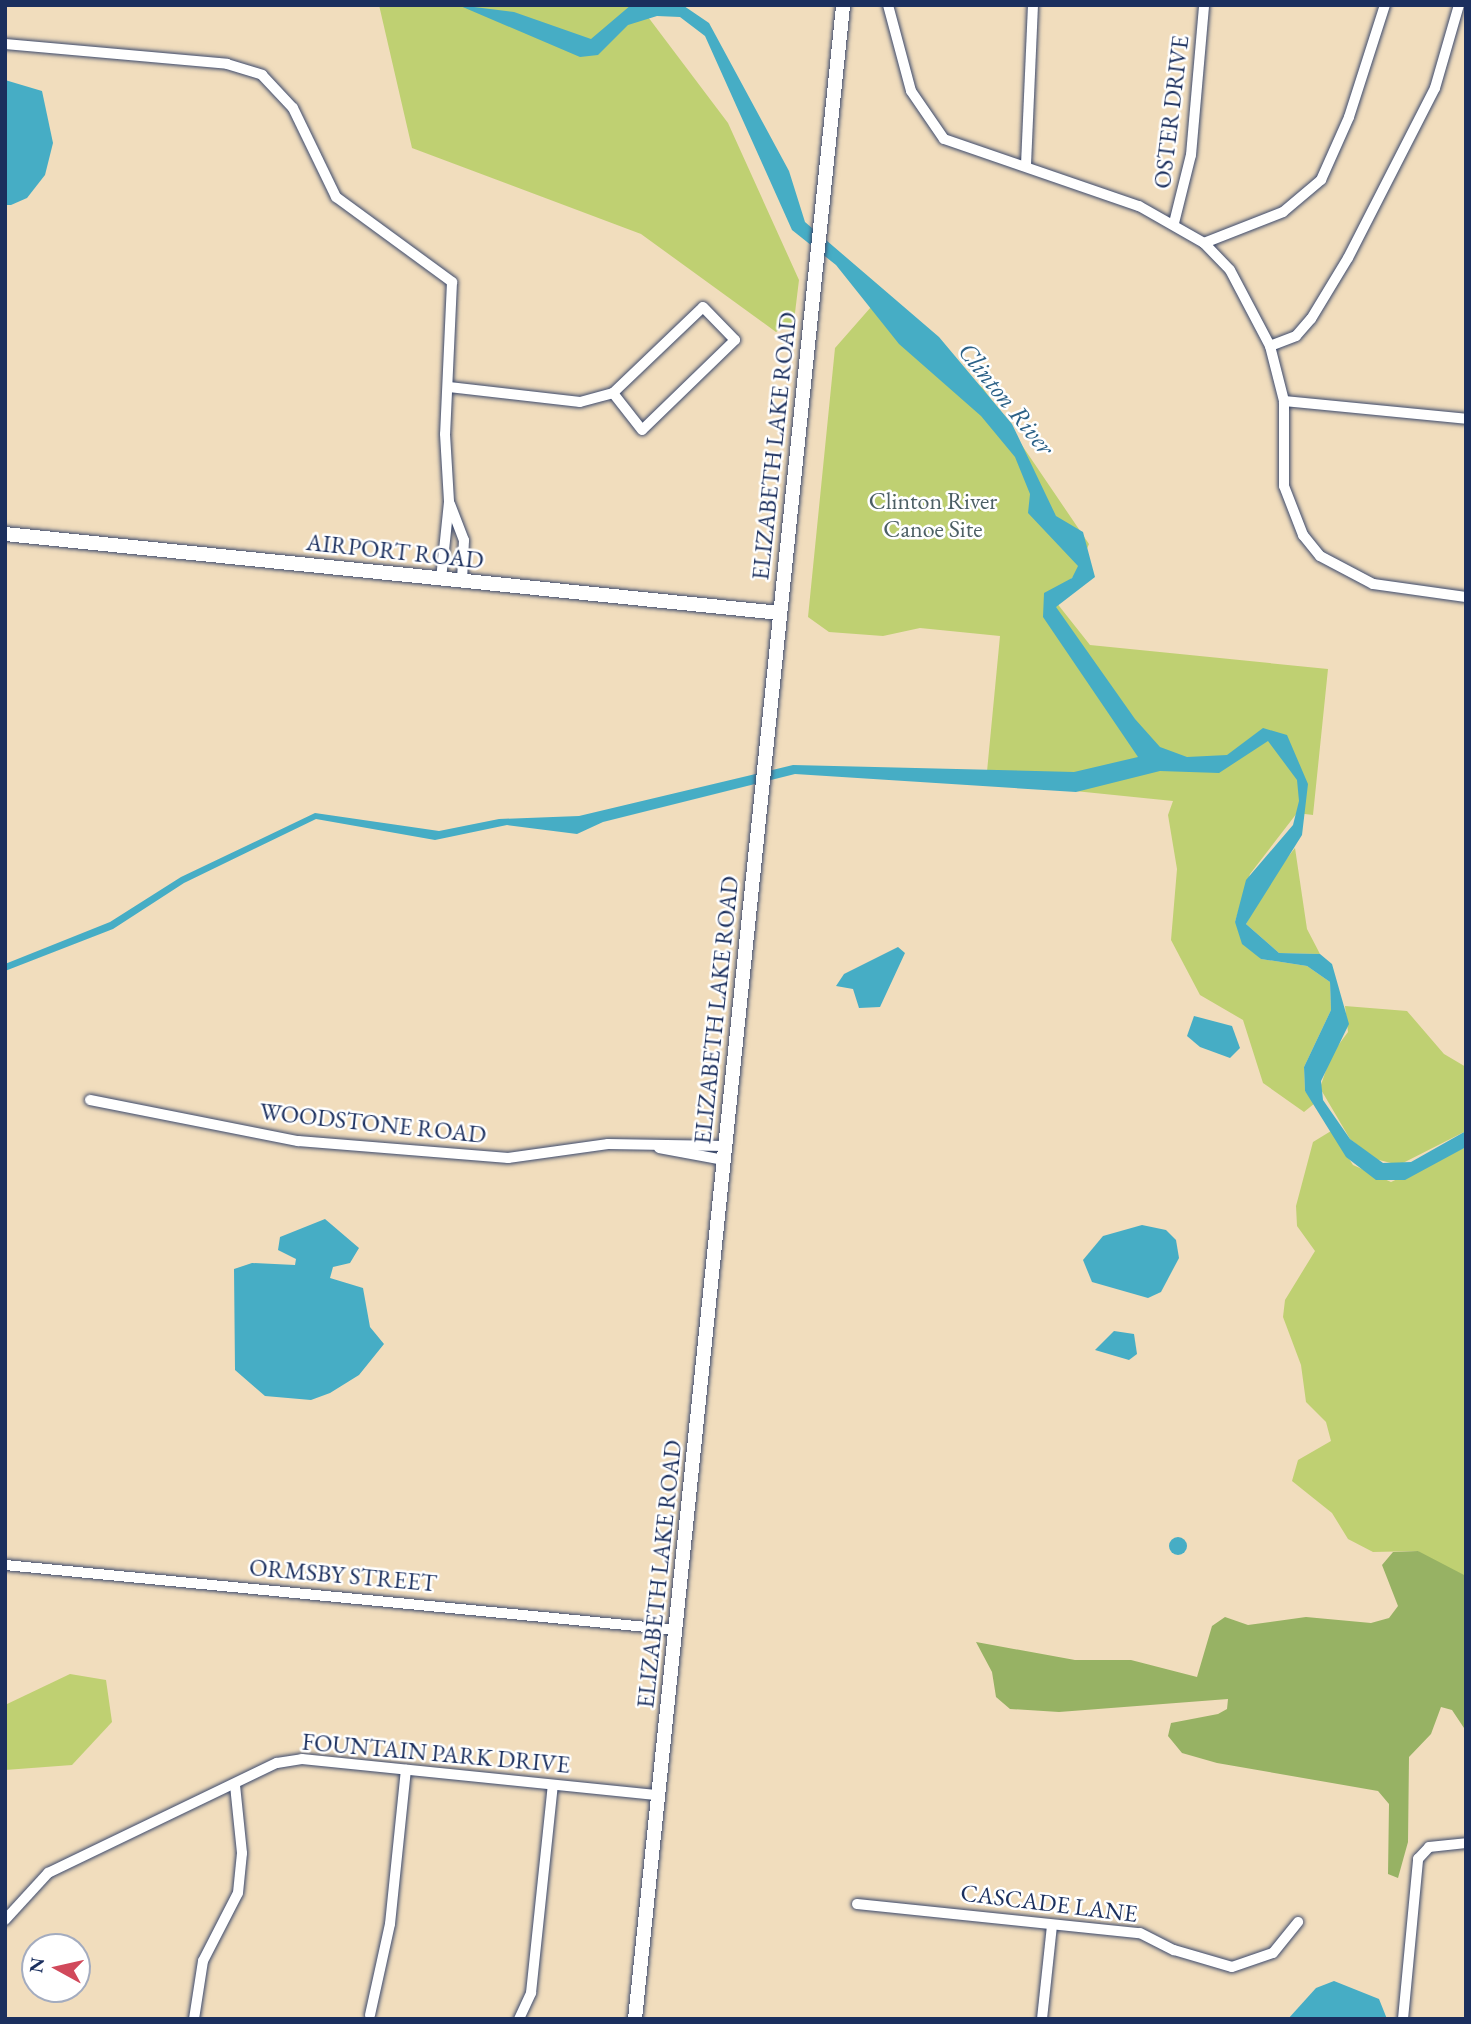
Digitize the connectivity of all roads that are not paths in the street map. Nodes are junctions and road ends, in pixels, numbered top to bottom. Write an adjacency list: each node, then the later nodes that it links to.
1 (843, 5): 21 (street, ELIZABETH LAKE ROAD)
2 (888, 5): 8 (street)
3 (1033, 5): 8 (street)
4 (1205, 5): 9 (street, OSTER DRIVE)
5 (1385, 5): 10 (street)
6 (1460, 5): 11 (street)
7 (5, 44): 12 (street)
8 (1026, 165): 9 (street)
9 (1174, 223): 10 (street)
10 (1203, 243): 11 (street)
11 (1270, 346): 14 (street)
12 (449, 387): 13 (street); 16 (street)
13 (613, 393): 13 (street)
14 (1284, 401): 15 (street); 20 (street)
15 (1466, 419)
16 (449, 502): 18 (street); 19 (street)
17 (5, 534): 18 (street, AIRPORT ROAD)
18 (441, 579): 19 (street, AIRPORT ROAD)
19 (462, 581): 21 (street, AIRPORT ROAD)
20 (1466, 597)
21 (780, 613): 23 (street, ELIZABETH LAKE ROAD)
22 (90, 1100): 23 (street, WOODSTONE ROAD)
23 (724, 1153): 25 (street, ELIZABETH LAKE ROAD)
24 (5, 1565): 25 (street, ORMSBY STREET)
25 (677, 1630): 29 (street, ELIZABETH LAKE ROAD)
26 (406, 1770): 27 (street, FOUNTAIN PARK DRIVE); 28 (street, FOUNTAIN PARK DRIVE); 35 (street)
27 (553, 1785): 29 (street, FOUNTAIN PARK DRIVE); 37 (street)
28 (235, 1786): 32 (street, FOUNTAIN PARK DRIVE); 36 (street)
29 (658, 1795): 38 (street, ELIZABETH LAKE ROAD)
30 (1466, 1843): 40 (street)
31 (857, 1904): 34 (street, CASCADE LANE)
32 (5, 1920)
33 (1298, 1922): 34 (street, CASCADE LANE)
34 (1052, 1926): 39 (street)
35 (370, 2015)
36 (194, 2019)
37 (519, 2019)
38 (635, 2019)
39 (1042, 2019)
40 (1403, 2019)

